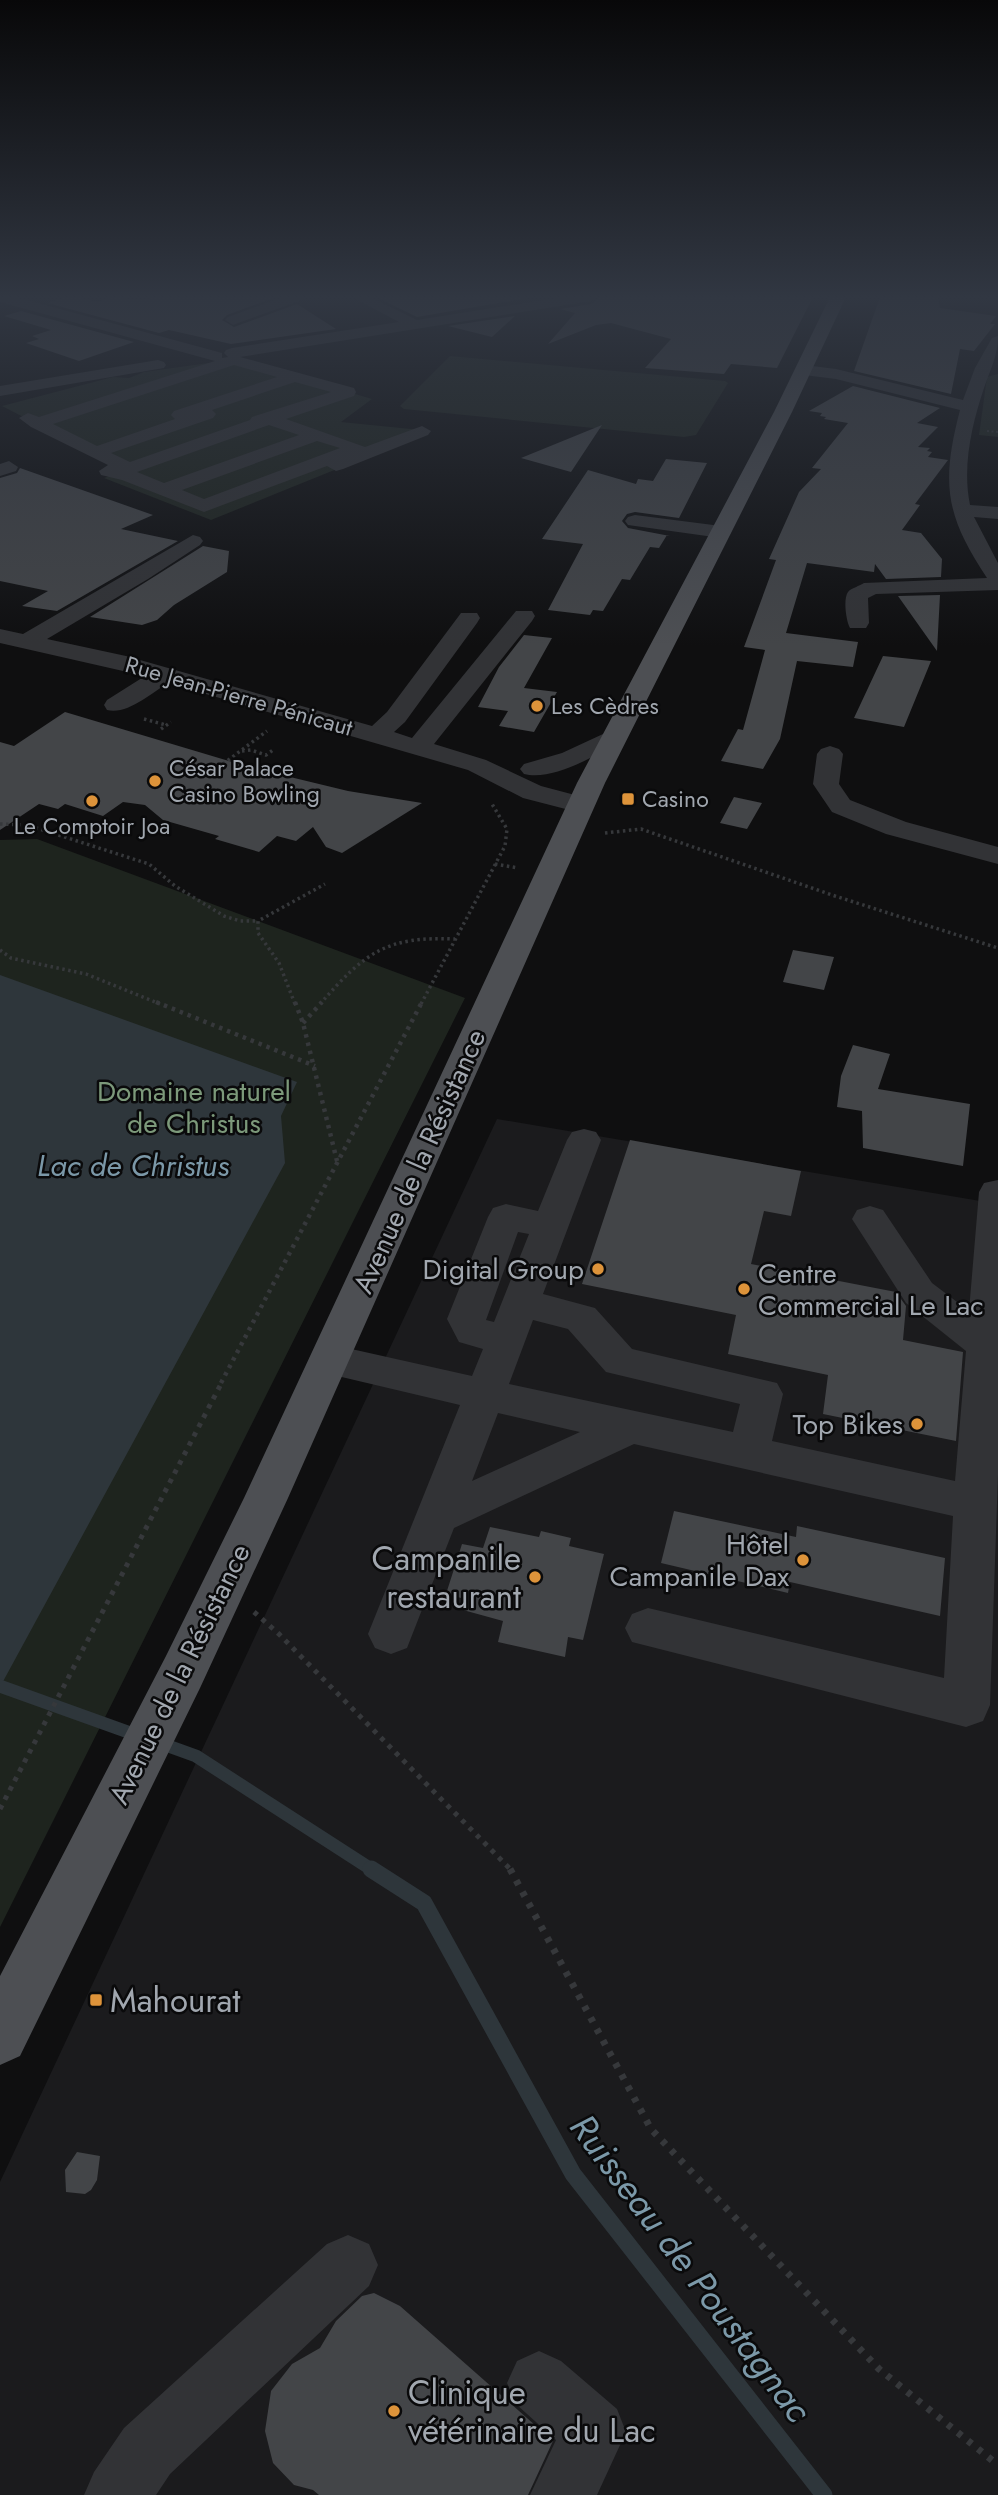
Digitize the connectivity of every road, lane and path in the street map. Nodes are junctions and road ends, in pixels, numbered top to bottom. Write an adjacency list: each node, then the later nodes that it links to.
1 (112, 413): 15 (street)
2 (255, 413): 11 (street)
3 (263, 413): 11 (street)
4 (266, 413): 11 (street)
5 (271, 413): 11 (street)
6 (271, 413): 11 (street)
7 (271, 413): 11 (street)
8 (271, 413): 11 (lane)
9 (782, 413): 20 (main road, Avenue de la Résistance)
10 (970, 413): 17 (street)
11 (268, 417): 13 (street); 14 (street); 15 (street); 15 (street); 15 (street); 15 (lane); 16 (street); 16 (street); 16 (street); 16 (street)
12 (86, 427): 15 (street)
13 (396, 429)
14 (422, 431)
15 (101, 457): 16 (street); 16 (street); 16 (street); 16 (street)
16 (247, 465)
17 (962, 510): 18 (street); 22 (street)
18 (998, 513)
19 (635, 521): 20 (street)
20 (721, 531): 33 (main road, Avenue de la Résistance)
21 (193, 541): 27 (street)
22 (998, 581): 25 (street)
23 (524, 616): 35 (street)
24 (468, 618): 32 (street)
25 (858, 623)
26 (0, 636): 27 (street, Rue Jean-Pierre Pénicaut)
27 (27, 641): 28 (street, Rue Jean-Pierre Pénicaut)
28 (164, 674): 29 (street); 32 (street, Rue Jean-Pierre Pénicaut)
29 (116, 705)
30 (171, 722): 31 (path)
31 (161, 729)
32 (377, 735): 35 (street, Rue Jean-Pierre Pénicaut)
33 (616, 735): 41 (street); 43 (main road, Avenue de la Résistance)
34 (258, 737): 37 (path)
35 (418, 747): 40 (street, Rue Jean-Pierre Pénicaut)
36 (274, 750): 37 (path)
37 (240, 752): 39 (path)
38 (830, 754): 45 (street)
39 (223, 764)
40 (477, 765): 41 (street, Rue Jean-Pierre Pénicaut); 43 (street, Rue Jean-Pierre Pénicaut)
41 (533, 769): 43 (street, Rue Jean-Pierre Pénicaut)
42 (491, 802): 46 (path)
43 (592, 807): 51 (path); 63 (main road, Avenue de la Résistance)
44 (0, 824): 49 (path)
45 (998, 856)
46 (495, 864): 47 (path); 50 (path)
47 (516, 878)
48 (325, 884): 49 (path)
49 (258, 921): 53 (path)
50 (455, 939): 53 (path); 56 (path)
51 (998, 948)
52 (0, 950): 54 (path)
53 (303, 1023): 54 (path)
54 (314, 1066): 56 (path)
55 (584, 1140): 59 (street)
56 (337, 1161): 72 (path)
57 (997, 1192): 62 (street)
58 (870, 1219): 62 (street)
59 (551, 1226): 60 (street); 61 (street)
60 (521, 1303): 61 (street); 66 (street)
61 (507, 1340): 64 (street)
62 (986, 1345): 67 (street)
63 (328, 1359): 64 (street); 73 (main road, Avenue de la Résistance)
64 (485, 1395): 65 (street); 68 (street)
65 (629, 1428): 66 (street); 68 (street)
66 (748, 1452): 67 (street)
67 (975, 1503): 69 (street)
68 (438, 1516): 71 (street)
69 (648, 1628)
70 (279, 1634): 76 (path)
71 (391, 1634)
72 (0, 1809)
73 (1, 2031)
74 (348, 2265): 77 (street)
75 (539, 2383): 78 (lane)
76 (998, 2465)
77 (119, 2494)
78 (563, 2495)

